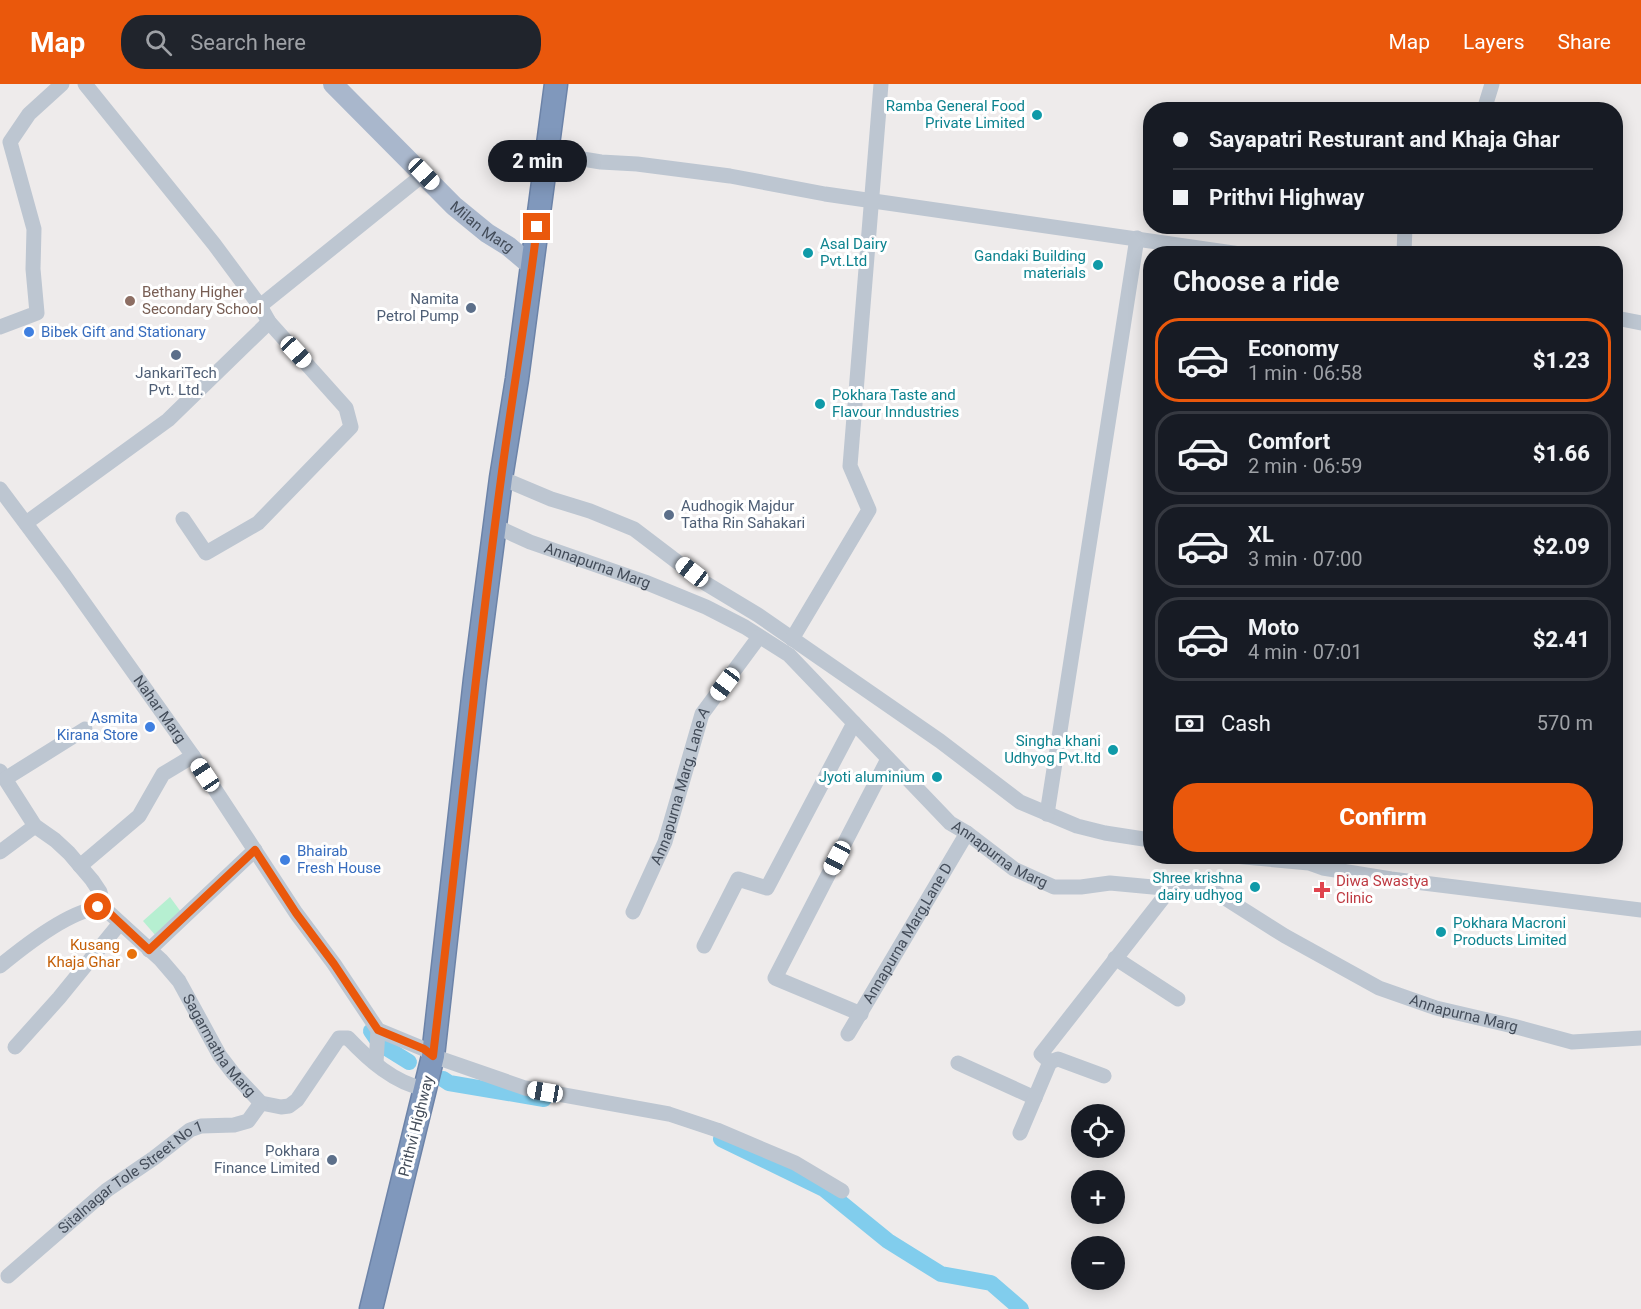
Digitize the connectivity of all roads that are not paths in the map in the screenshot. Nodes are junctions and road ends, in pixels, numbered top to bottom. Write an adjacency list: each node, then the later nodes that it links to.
1 (62, 84): 8 (street)
2 (85, 84): 15 (street)
3 (333, 84): 10 (main road, Milan Marg)
4 (556, 84): 9 (highway, Prithvi Highway)
5 (881, 84): 11 (street)
6 (1492, 84): 7 (street)
7 (1486, 102)
8 (5, 146): 19 (street)
9 (546, 153): 11 (street); 14 (highway, Prithvi Highway)
10 (424, 174): 14 (main road, Milan Marg); 15 (street)
11 (873, 201): 12 (street); 26 (street)
12 (1137, 238): 13 (street); 32 (street)
13 (1188, 246)
14 (533, 267): 20 (highway, Prithvi Highway)
15 (260, 306): 17 (street)
16 (1623, 319): 18 (street)
17 (269, 322): 22 (street); 23 (street)
18 (1641, 323)
19 (0, 327)
20 (501, 478): 24 (highway, Prithvi Highway); 26 (street)
21 (0, 489): 23 (street, Nahar Marg)
22 (183, 519)
23 (26, 523): 29 (street, Nahar Marg)
24 (495, 526): 25 (street, Annapurna Marg); 55 (highway, Prithvi Highway)
25 (759, 637): 27 (street, Annapurna Marg); 43 (street, Annapurna Marg, Lane A)
26 (792, 639): 32 (street)
27 (854, 723): 30 (street, Annapurna Marg); 45 (street)
28 (85, 729): 31 (street)
29 (193, 756): 36 (street, Nahar Marg); 39 (street)
30 (888, 759): 34 (street, Annapurna Marg); 50 (street)
31 (3, 775): 33 (street, Sagarmatha Marg)
32 (1047, 814): 35 (street)
33 (35, 826): 37 (street); 39 (street, Sagarmatha Marg)
34 (967, 833): 40 (street, Annapurna Marg); 50 (street, Annapurna Marg,Lane D)
35 (1143, 839)
36 (255, 850): 46 (street); 51 (street, Nahar Marg)
37 (0, 852)
38 (1316, 864): 42 (street)
39 (80, 866): 41 (street, Sagarmatha Marg)
40 (1171, 888): 47 (street); 53 (street, Annapurna Marg)
41 (104, 908): 44 (street, Sagarmatha Marg); 48 (street)
42 (1641, 910)
43 (633, 912)
44 (120, 922): 46 (street, Sagarmatha Marg); 54 (street)
45 (704, 946)
46 (149, 950): 62 (street, Sagarmatha Marg)
47 (1115, 958): 49 (street); 56 (street)
48 (0, 966)
49 (1178, 999)
50 (861, 1014): 52 (street, Annapurna Marg,Lane D)
51 (378, 1030): 55 (street); 57 (street)
52 (848, 1034)
53 (1641, 1038)
54 (15, 1047)
55 (433, 1056): 60 (highway, Prithvi Highway); 64 (street)
56 (1050, 1062): 59 (street); 61 (street)
57 (376, 1063): 60 (street, Sagarmatha Marg); 62 (street, Sagarmatha Marg)
58 (958, 1063): 61 (street)
59 (1104, 1076)
60 (425, 1089): 66 (highway, Prithvi Highway)
61 (1035, 1098): 63 (street)
62 (261, 1103): 65 (street, Sitalnagar Tole Street No 1)
63 (1020, 1133)
64 (842, 1191)
65 (8, 1276)
66 (370, 1309)

